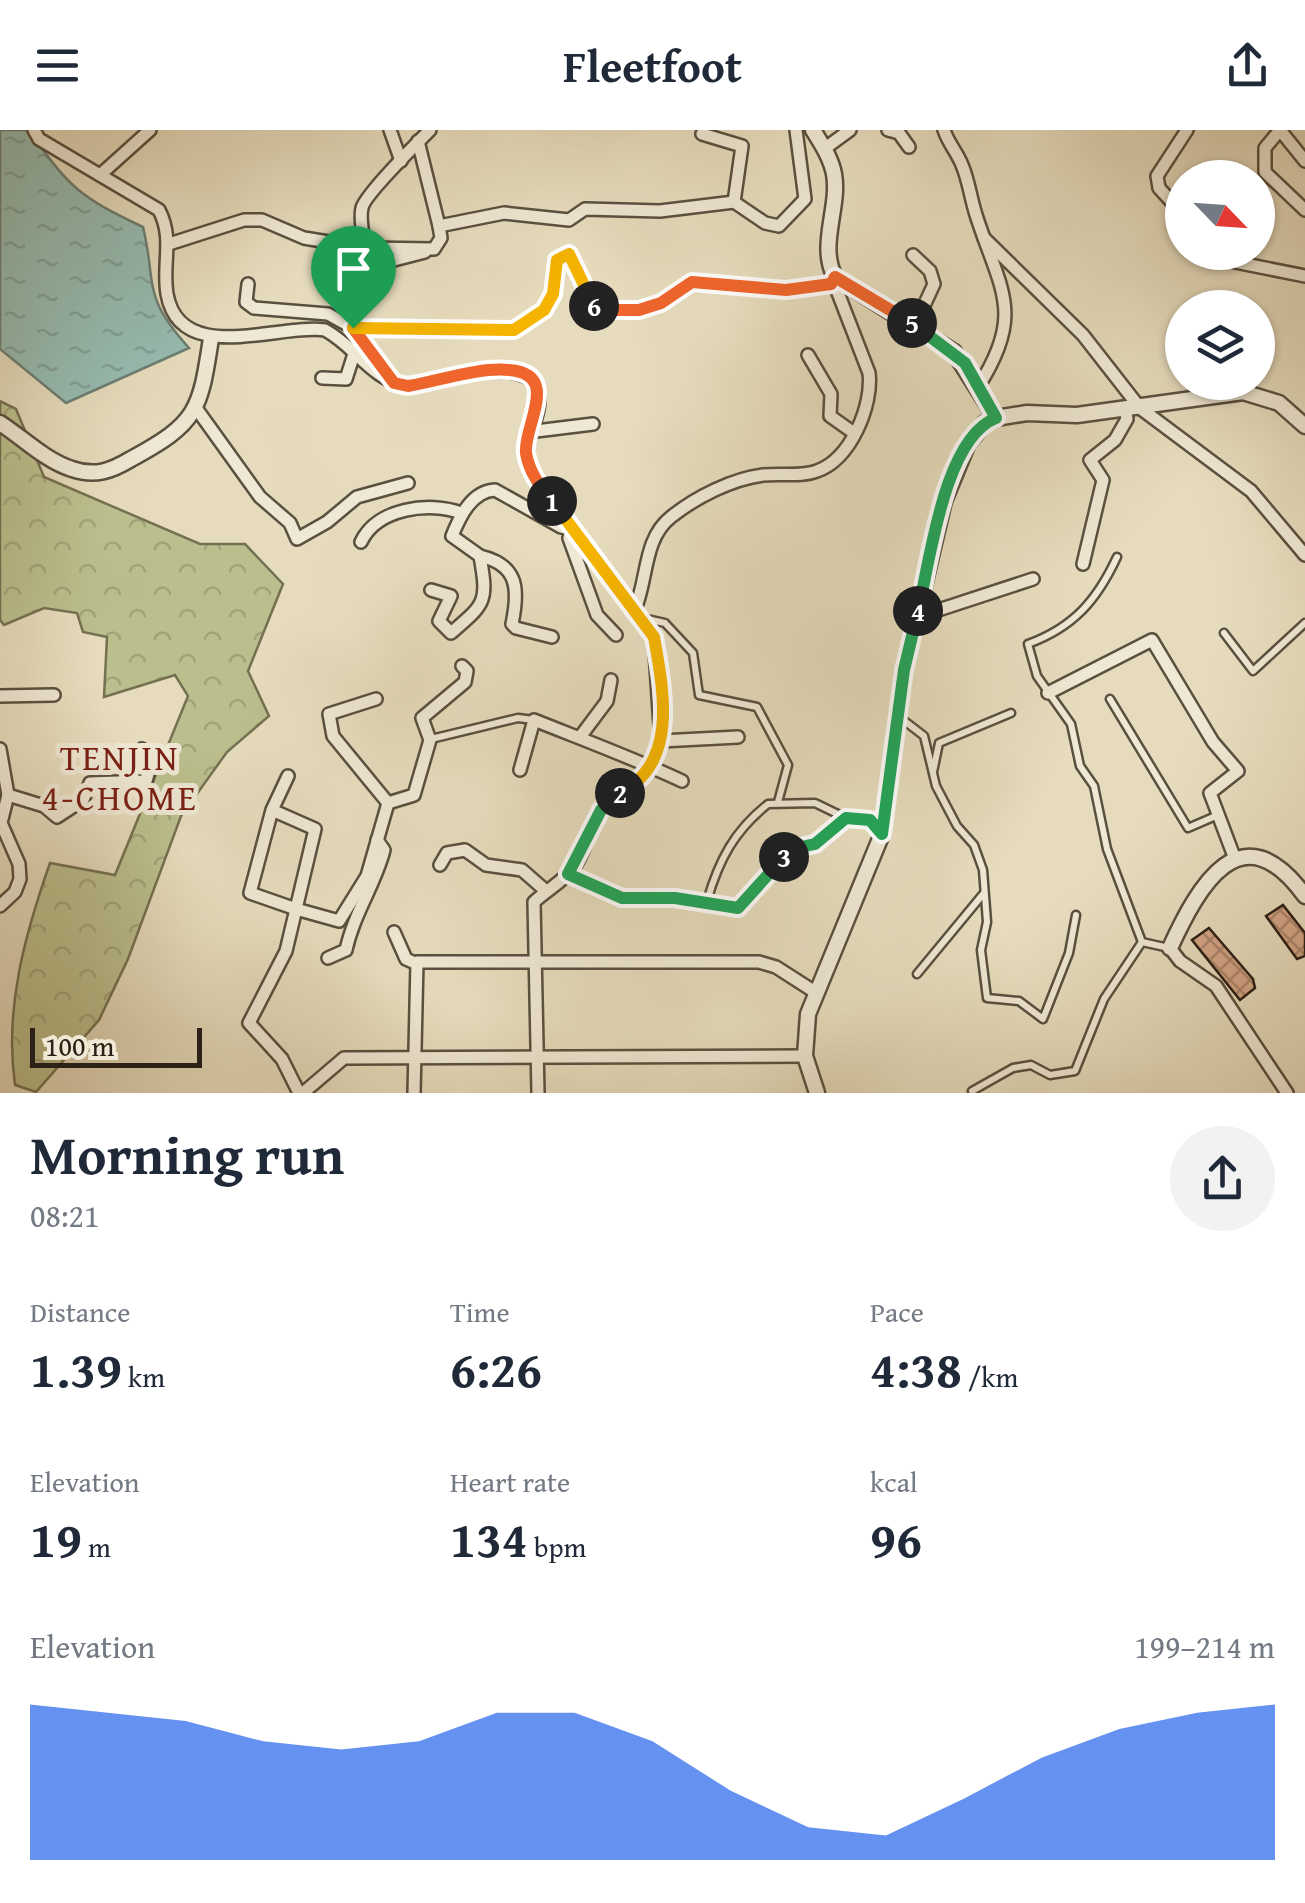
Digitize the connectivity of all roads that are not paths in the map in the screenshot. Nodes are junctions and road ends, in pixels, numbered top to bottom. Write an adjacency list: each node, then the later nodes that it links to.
1 (34, 130): 20 (street)
2 (150, 130): 20 (street)
3 (390, 130): 17 (street)
4 (430, 130): 13 (street)
5 (796, 130): 22 (street)
6 (813, 130): 15 (street)
7 (850, 130): 15 (street)
8 (888, 130): 14 (street)
9 (944, 130): 25 (street)
10 (1187, 130): 16 (street)
11 (1280, 130): 18 (street); 23 (street)
12 (702, 134): 22 (street)
13 (418, 141): 17 (street); 24 (street)
14 (909, 147)
15 (824, 148): 32 (street)
16 (1167, 160)
17 (402, 161): 27 (street)
18 (1305, 162)
19 (1165, 164): 21 (street)
20 (100, 175): 26 (street)
21 (1165, 195)
22 (734, 202): 24 (street)
23 (1305, 210)
24 (438, 226): 28 (street)
25 (984, 238): 41 (street); 43 (street)
26 (169, 244): 27 (street); 36 (street)
27 (365, 248): 28 (street)
28 (434, 249): 35 (street)
29 (913, 255): 34 (street)
30 (1275, 270): 31 (street)
31 (1305, 276)
32 (833, 280): 34 (street); 35 (street); 49 (street)
33 (248, 284): 35 (street)
34 (915, 325): 41 (street)
35 (353, 328): 40 (street)
36 (211, 338): 37 (street); 42 (street)
37 (354, 354): 39 (street); 40 (street)
38 (808, 355): 49 (street)
39 (322, 378)
40 (394, 383): 48 (street)
41 (978, 386): 44 (street)
42 (196, 408): 45 (street); 50 (street)
43 (1132, 409): 44 (street); 47 (street); 54 (street); 57 (street)
44 (996, 418): 61 (street)
45 (0, 423)
46 (593, 424): 48 (street)
47 (1305, 426)
48 (528, 432): 52 (street)
49 (854, 433): 60 (street)
50 (408, 482)
51 (461, 513): 52 (street); 53 (street); 55 (street)
52 (572, 528): 60 (street); 64 (street)
53 (361, 542)
54 (1305, 555)
55 (480, 556): 59 (street); 65 (street)
56 (1118, 557): 68 (lane)
57 (1083, 564)
58 (1033, 579): 61 (street)
59 (432, 590)
60 (639, 614): 79 (street); 88 (lane)
61 (917, 617): 74 (street)
62 (1305, 624): 63 (lane)
63 (1224, 633)
64 (616, 635)
65 (552, 637)
66 (462, 666): 78 (street)
67 (611, 680): 77 (street)
68 (1048, 693): 91 (street); 107 (lane)
69 (54, 695): 70 (street)
70 (0, 696)
71 (376, 700): 89 (street)
72 (1110, 700): 91 (lane)
73 (1011, 713): 84 (lane)
74 (898, 715): 84 (lane); 93 (street)
75 (534, 720): 77 (street); 78 (lane); 83 (street)
76 (738, 736): 79 (street)
77 (580, 737): 82 (street)
78 (430, 740): 89 (street)
79 (662, 741): 82 (street)
80 (142, 748): 87 (street)
81 (0, 749): 87 (street)
82 (653, 767): 86 (street); 97 (street)
83 (520, 770)
84 (932, 774): 100 (lane)
85 (288, 776): 90 (street)
86 (682, 781)
87 (8, 796): 103 (street)
88 (778, 802): 92 (lane); 102 (lane)
89 (388, 803): 94 (street)
90 (272, 810): 104 (street); 104 (street)
91 (1218, 815): 95 (street)
92 (846, 818): 93 (lane); 102 (lane)
93 (882, 834): 113 (street)
94 (377, 840): 104 (street); 109 (street)
95 (1235, 859): 98 (street); 108 (street)
96 (440, 866): 99 (street)
97 (568, 874): 99 (street); 102 (lane)
98 (1299, 878): 101 (street)
99 (546, 892): 110 (street)
100 (985, 892): 105 (lane); 112 (lane)
101 (1305, 896)
102 (706, 901)
103 (0, 906)
104 (296, 909): 118 (street)
105 (1076, 915)
106 (394, 932): 111 (street)
107 (1142, 942): 108 (lane); 117 (lane)
108 (1170, 948): 122 (street)
109 (328, 958)
110 (534, 962): 111 (street); 113 (street); 116 (street)
111 (415, 963): 115 (street)
112 (917, 974)
113 (815, 992): 114 (street)
114 (805, 1056): 116 (street); 121 (street)
115 (414, 1057): 116 (street); 118 (street); 119 (street)
116 (539, 1057): 120 (street)
117 (972, 1091)
118 (301, 1093)
119 (414, 1093)
120 (538, 1093)
121 (817, 1093)
122 (1287, 1093)

